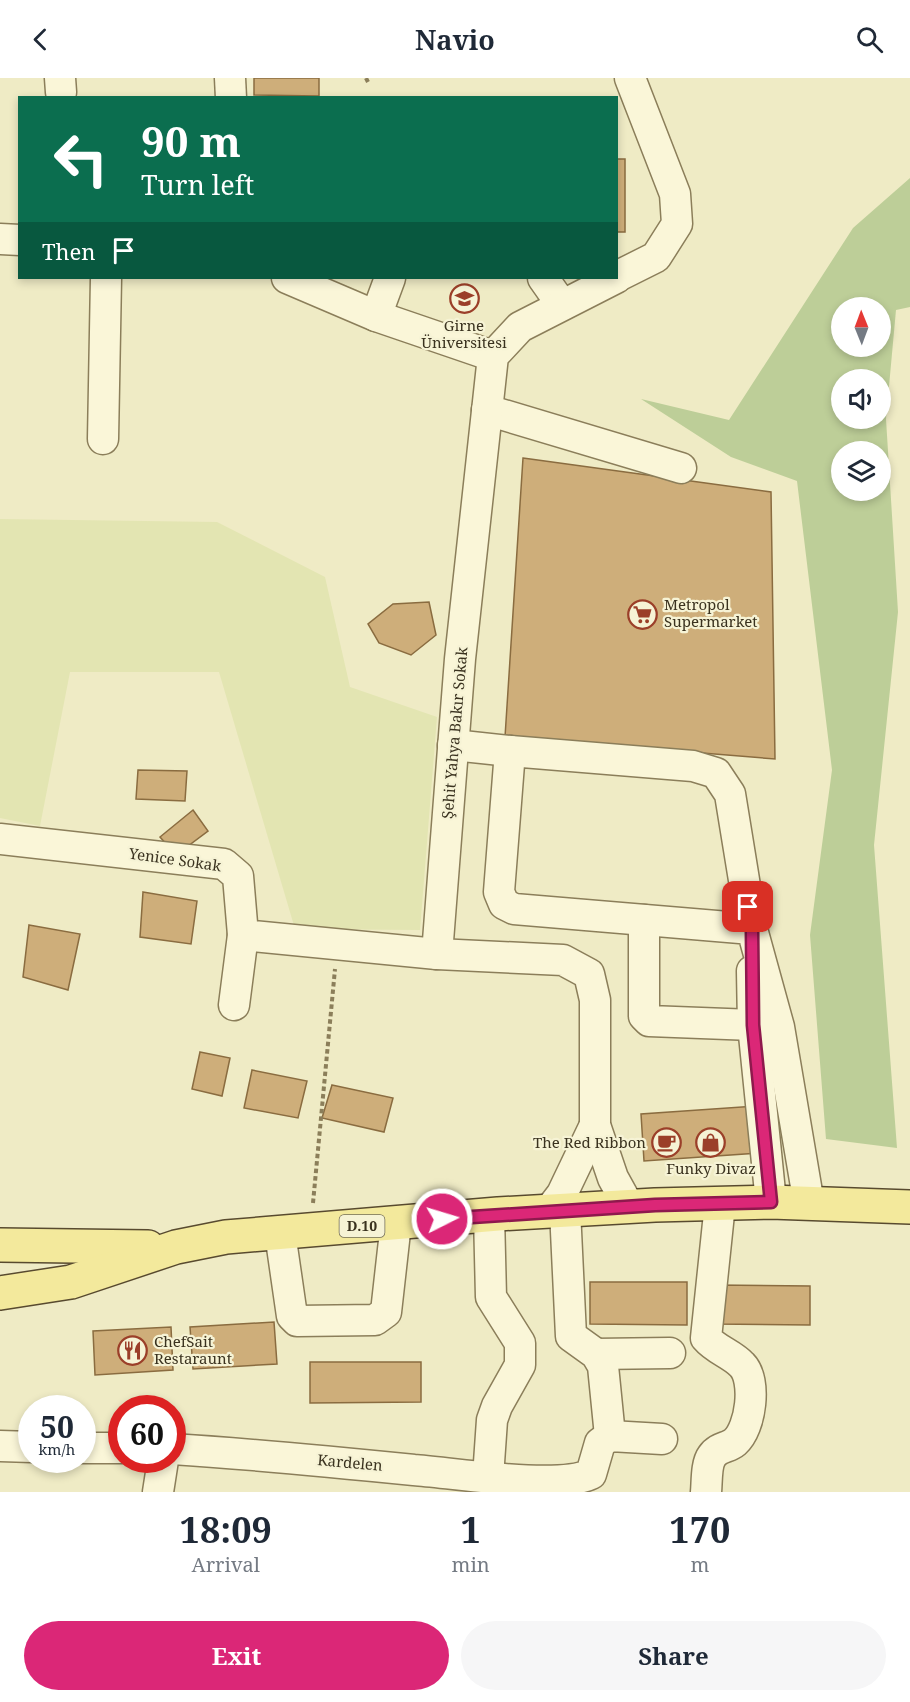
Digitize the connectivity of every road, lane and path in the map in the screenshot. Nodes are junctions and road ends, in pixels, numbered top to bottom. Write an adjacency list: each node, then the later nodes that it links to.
1 (230, 78): 3 (street)
2 (630, 78): 6 (street)
3 (231, 96)
4 (0, 239): 5 (street)
5 (18, 240)
6 (618, 276)
7 (106, 279): 16 (street)
8 (289, 279): 13 (street)
9 (390, 279): 13 (street)
10 (544, 279): 12 (street)
11 (612, 279): 12 (street)
12 (562, 305): 14 (street)
13 (375, 316): 14 (street)
14 (493, 356): 15 (street, Şehit Yahya Bakır Sokak)
15 (487, 410): 17 (street); 18 (street, Şehit Yahya Bakır Sokak)
16 (102, 439)
17 (681, 468)
18 (453, 745): 19 (street); 25 (street, Şehit Yahya Bakır Sokak)
19 (510, 751): 21 (street); 22 (street)
20 (0, 840): 23 (street, Yenice Sokak)
21 (644, 920): 22 (street); 27 (street)
22 (752, 929): 27 (street); 30 (street)
23 (243, 935): 24 (street); 26 (street, Yenice Sokak)
24 (337, 944): 25 (street); 37 (path)
25 (437, 954): 28 (street)
26 (234, 1005)
27 (753, 1025): 29 (street)
28 (595, 1125): 32 (street); 34 (street)
29 (771, 1202): 30 (main road, D.10); 31 (main road, D.10)
30 (809, 1203): 33 (main road, D.10)
31 (720, 1204): 32 (main road, D.10); 51 (street)
32 (629, 1207): 34 (main road, D.10)
33 (910, 1207)
34 (557, 1211): 35 (main road, D.10); 42 (street)
35 (489, 1215): 36 (main road, D.10); 49 (street)
36 (396, 1223): 37 (main road, D.10); 37 (street)
37 (295, 1232): 39 (main road, D.10)
38 (0, 1245): 39 (main road, D.10)
39 (176, 1247): 40 (main road, D.10)
40 (0, 1293)
41 (670, 1353): 42 (street)
42 (596, 1354): 43 (street)
43 (610, 1436): 44 (street); 49 (street, Kardelen)
44 (662, 1439)
45 (0, 1446): 46 (street)
46 (18, 1447)
47 (186, 1450): 49 (street, Kardelen)
48 (161, 1473): 50 (street)
49 (488, 1477)
50 (158, 1492)
51 (706, 1492)

